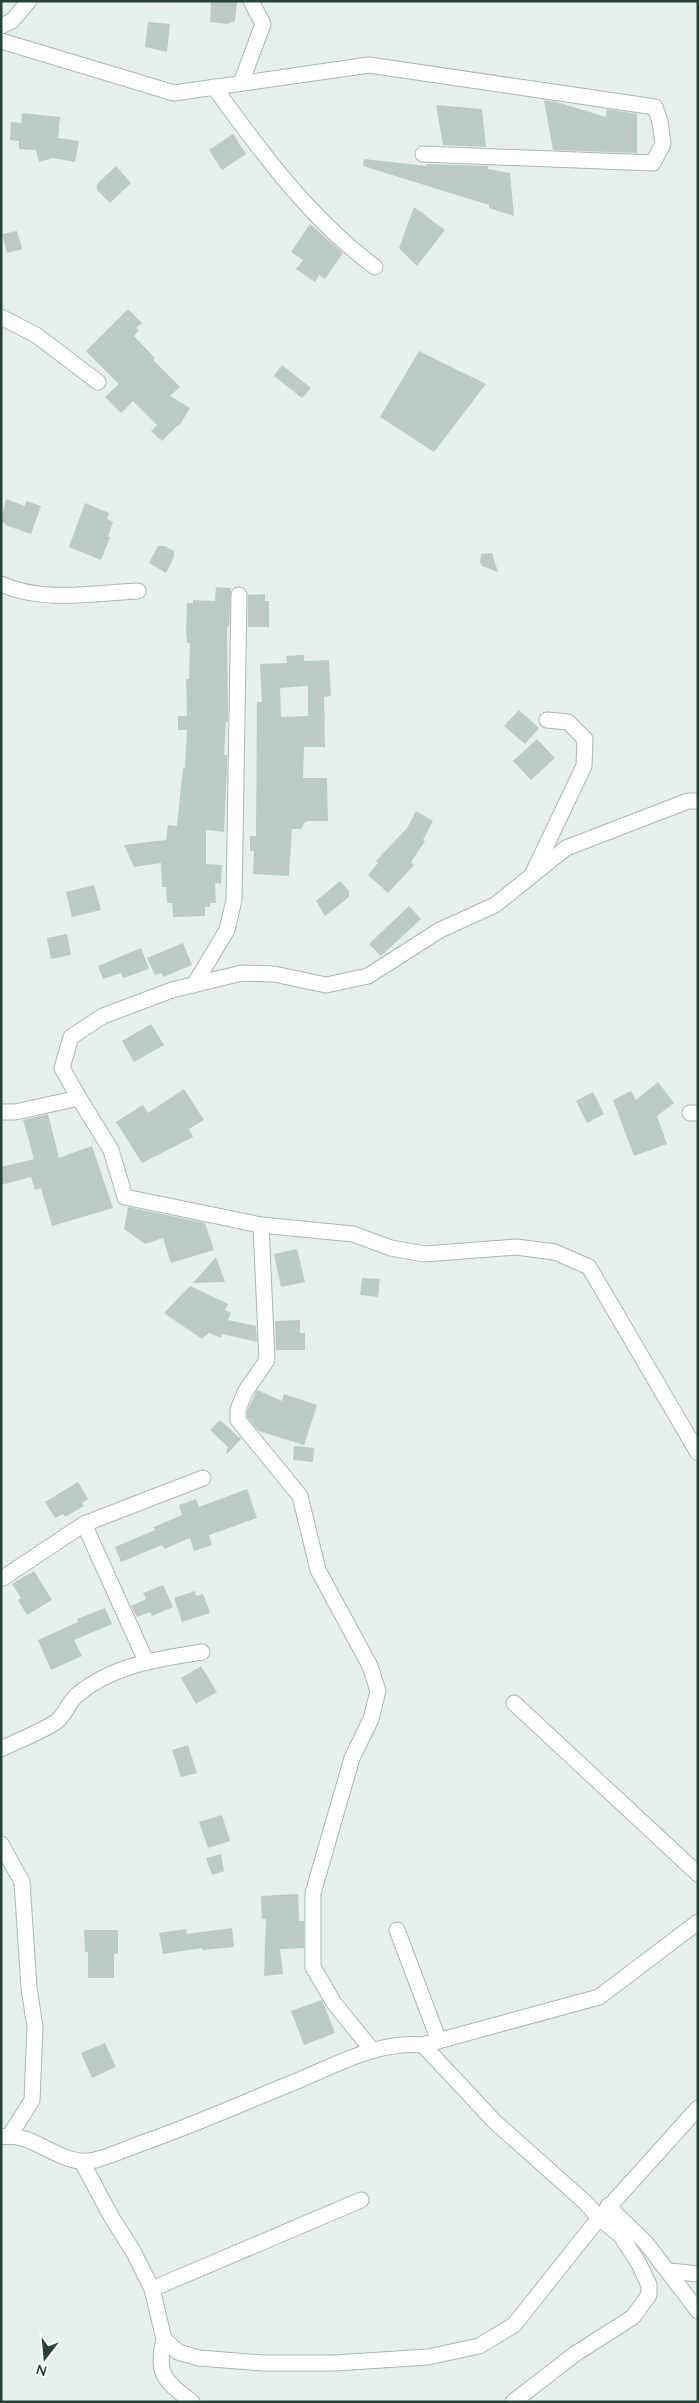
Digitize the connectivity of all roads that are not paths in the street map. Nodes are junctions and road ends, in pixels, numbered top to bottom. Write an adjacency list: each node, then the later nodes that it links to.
1 (29, 1): 3 (street)
2 (251, 1): 5 (street)
3 (1, 26)
4 (1, 41): 6 (street)
5 (241, 83): 6 (street); 7 (street)
6 (214, 87): 8 (street)
7 (423, 154)
8 (376, 267)
9 (1, 317): 10 (street)
10 (98, 382)
11 (1, 584): 12 (street)
12 (138, 591)
13 (239, 595): 17 (street)
14 (547, 720): 16 (street)
15 (698, 801): 16 (street)
16 (533, 874): 17 (street)
17 (194, 985): 18 (street)
18 (78, 1098): 19 (street); 20 (street)
19 (1, 1112)
20 (261, 1225): 21 (street); 35 (street)
21 (698, 1453)
22 (203, 1478): 23 (street)
23 (84, 1524): 24 (street); 26 (street)
24 (3, 1578)
25 (202, 1652): 26 (street)
26 (146, 1661): 28 (street)
27 (514, 1703): 30 (street)
28 (1, 1750)
29 (1, 1844): 37 (street)
30 (698, 1874)
31 (698, 1922): 33 (street)
32 (397, 1930): 33 (street)
33 (438, 2041): 34 (street)
34 (423, 2045): 35 (street); 41 (street)
35 (372, 2050): 38 (street)
36 (698, 2108): 40 (street)
37 (6, 2136): 38 (street)
38 (82, 2162): 44 (street)
39 (361, 2200): 44 (street)
40 (608, 2206): 41 (street); 42 (street)
41 (599, 2218): 46 (street); 48 (street)
42 (669, 2271): 43 (street); 45 (street)
43 (698, 2274)
44 (152, 2289): 46 (street)
45 (698, 2311)
46 (164, 2339): 47 (street)
47 (192, 2402)
48 (513, 2402)

